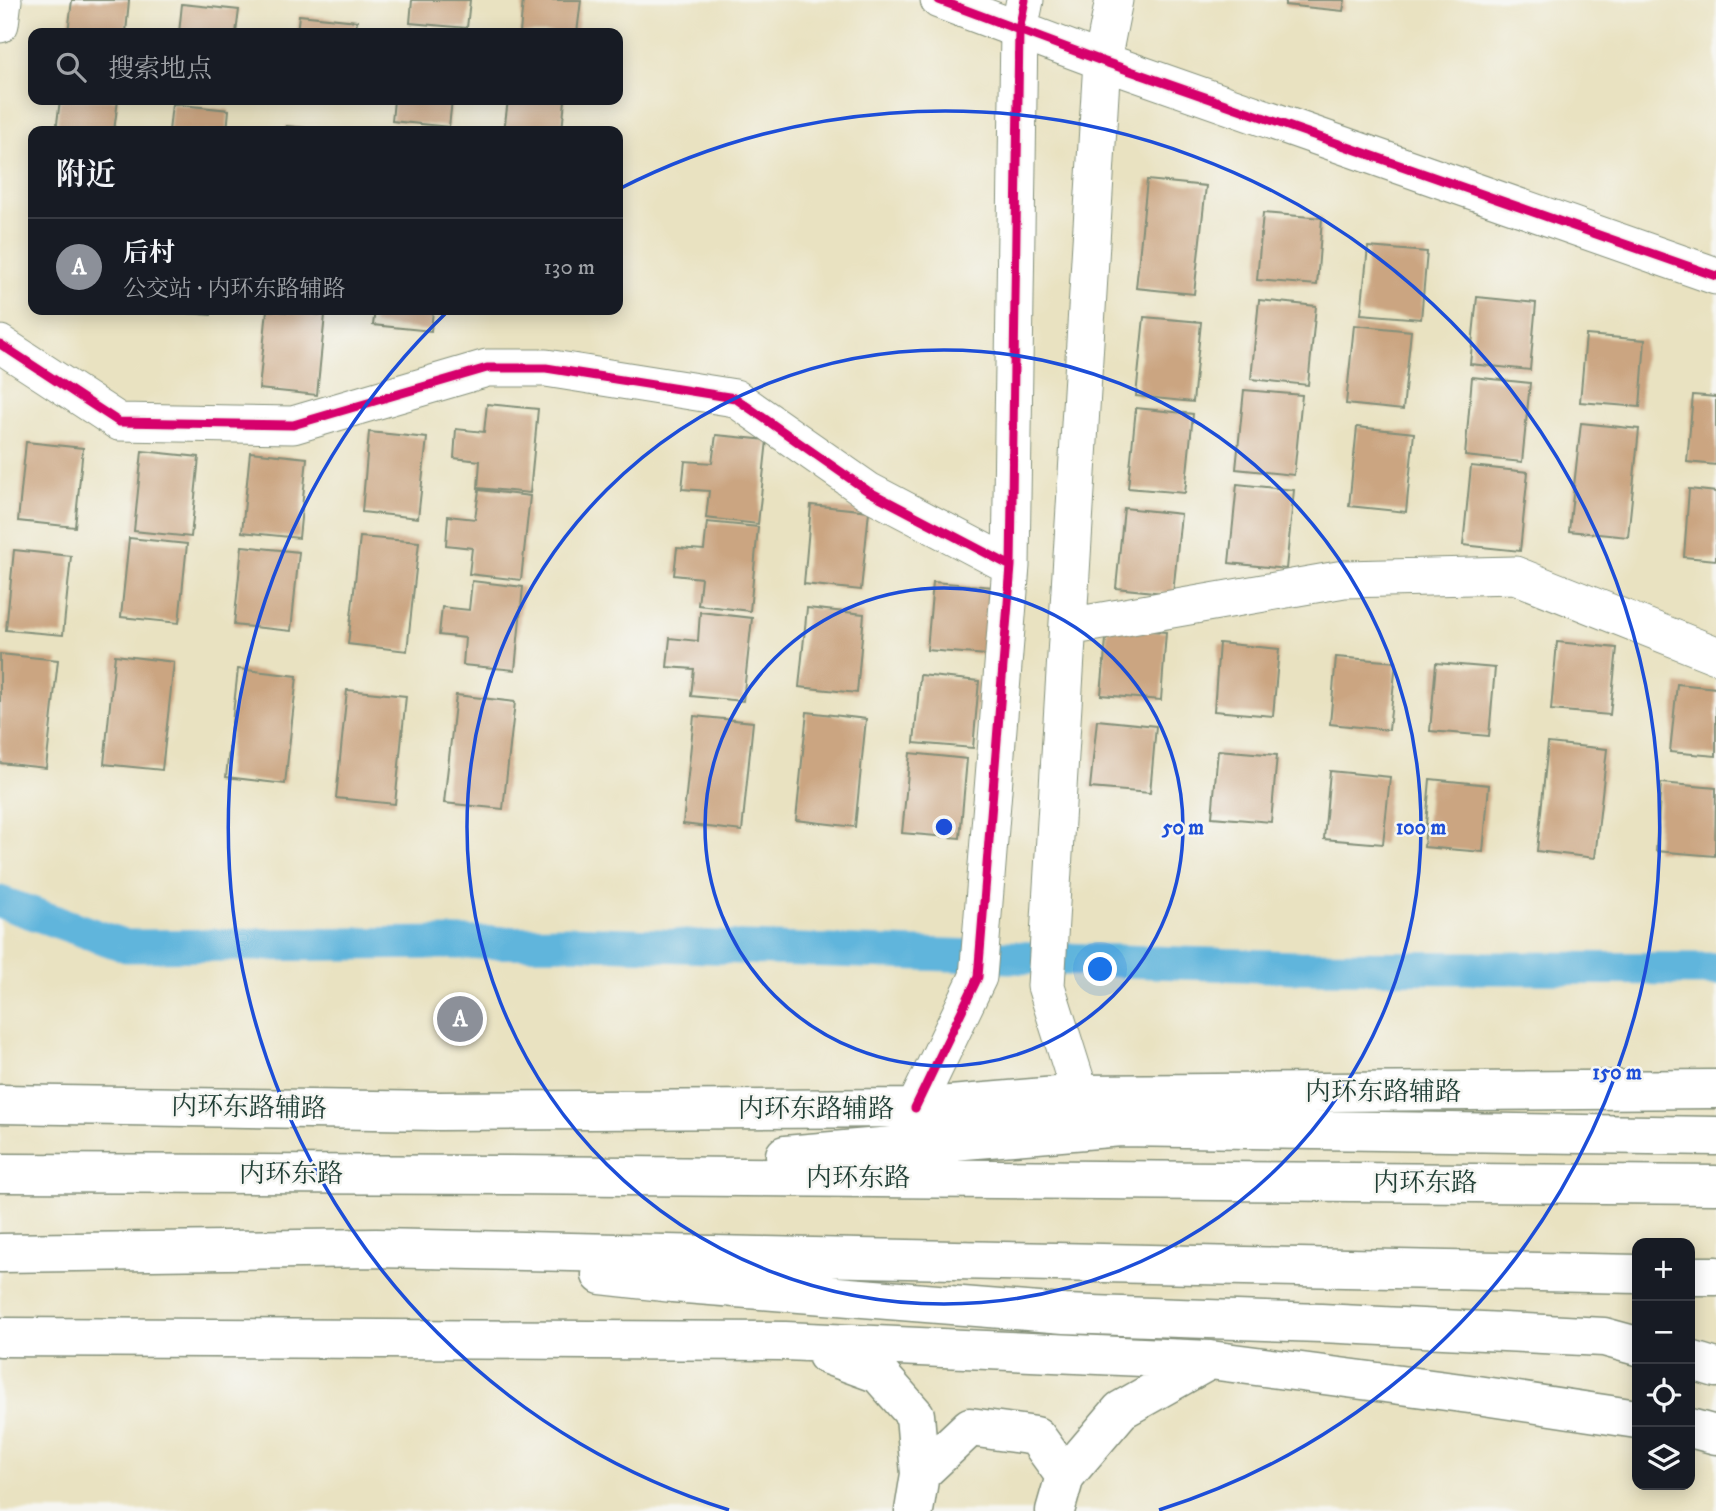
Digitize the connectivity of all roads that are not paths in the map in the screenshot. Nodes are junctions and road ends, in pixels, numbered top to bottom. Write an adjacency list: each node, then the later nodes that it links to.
1 (3, 0): 5 (street)
2 (939, 0): 4 (street)
3 (1114, 0): 6 (street)
4 (1022, 15): 6 (street); 9 (street)
5 (0, 24)
6 (1102, 61): 7 (street); 10 (street)
7 (1716, 276)
8 (0, 344): 9 (street)
9 (1011, 566): 15 (street)
10 (1068, 627): 11 (street); 13 (street)
11 (1716, 655)
12 (1716, 1089): 13 (main road, 内环东路辅路)
13 (1080, 1094): 15 (main road, 内环东路辅路)
14 (0, 1104): 15 (main road, 内环东路辅路)
15 (915, 1108)
16 (1716, 1136): 18 (main road)
17 (0, 1173): 18 (main road, 内环东路)
18 (509, 1175): 19 (main road, 内环东路)
19 (1716, 1185)
20 (376, 1248): 21 (main road); 22 (main road); 27 (main road)
21 (0, 1253)
22 (1632, 1275)
23 (1695, 1276): 24 (main road)
24 (1716, 1276)
25 (0, 1337): 26 (main road)
26 (785, 1341): 28 (main road); 34 (main road)
27 (1632, 1345)
28 (1210, 1360): 31 (main road); 35 (main road)
29 (1695, 1362): 30 (main road)
30 (1716, 1368)
31 (1632, 1418)
32 (1695, 1429): 33 (main road)
33 (1716, 1435)
34 (920, 1474): 35 (main road); 36 (main road)
35 (1060, 1493)
36 (914, 1511)

